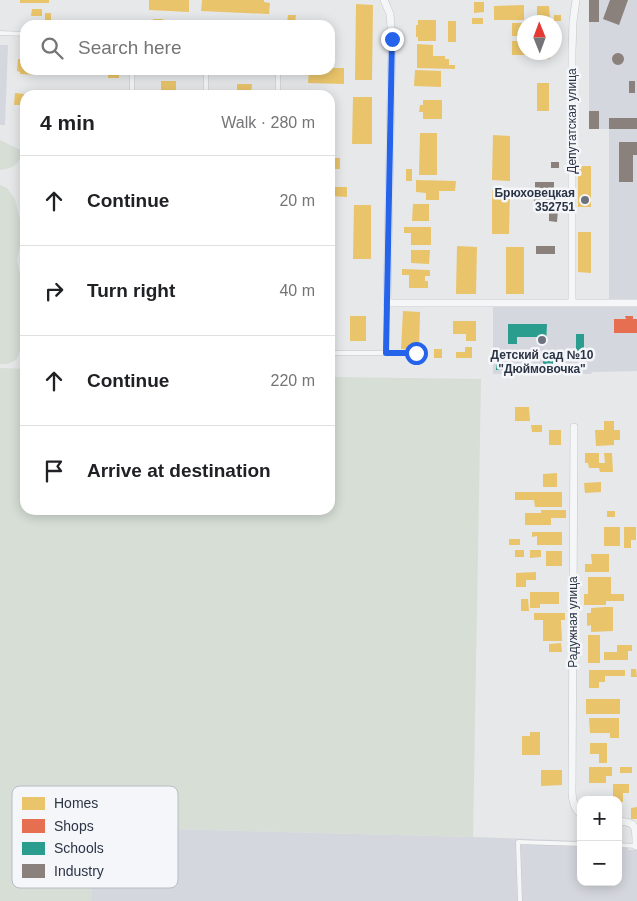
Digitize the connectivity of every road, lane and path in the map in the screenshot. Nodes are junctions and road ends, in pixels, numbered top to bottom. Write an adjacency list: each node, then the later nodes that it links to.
1 (384, 0): 11 (street)
2 (576, 0): 12 (street, Депутатская улица)
3 (0, 33): 4 (lane)
4 (20, 34)
5 (132, 75): 8 (lane)
6 (206, 75): 9 (lane)
7 (278, 75): 10 (lane)
8 (132, 90)
9 (206, 90)
10 (278, 90)
11 (387, 303): 12 (street); 15 (lane)
12 (572, 303): 13 (street)
13 (637, 303)
14 (335, 352): 15 (lane)
15 (386, 353): 16 (lane)
16 (416, 353)
17 (574, 427): 18 (street, Радужная улица)
18 (577, 809)
19 (622, 821): 22 (street)
20 (577, 844): 23 (lane)
21 (622, 845): 22 (lane)
22 (636, 846)
23 (520, 901)

